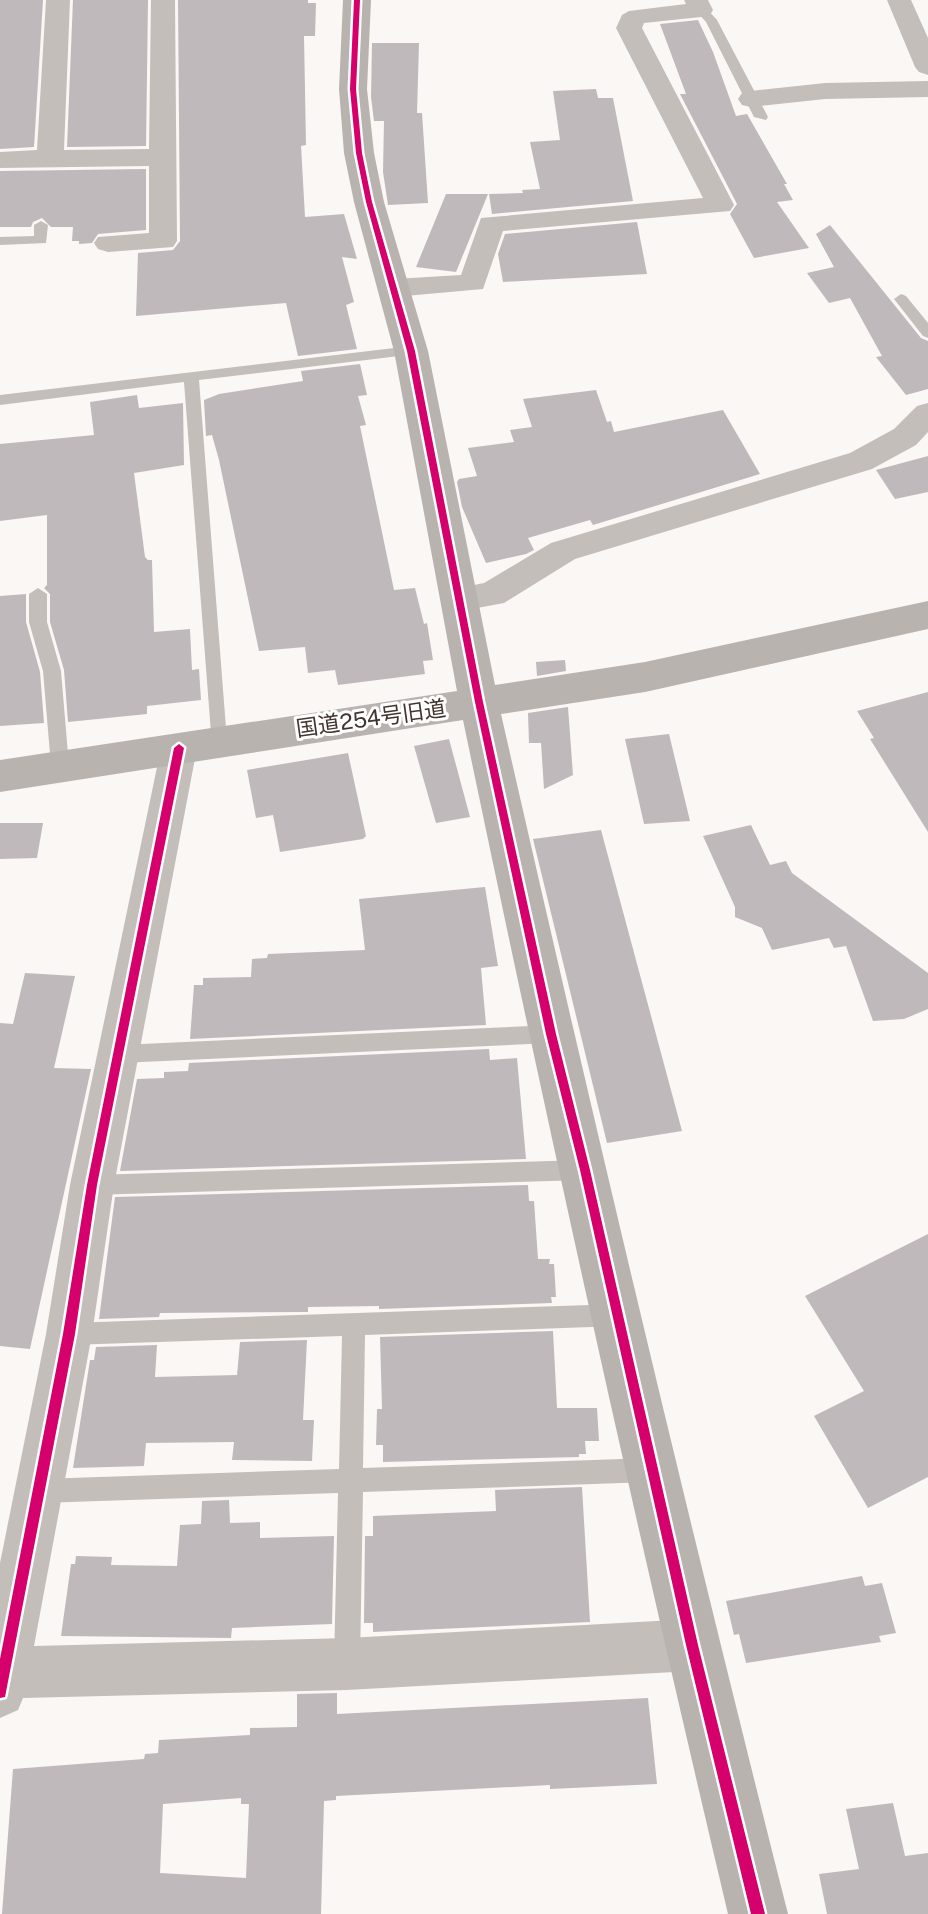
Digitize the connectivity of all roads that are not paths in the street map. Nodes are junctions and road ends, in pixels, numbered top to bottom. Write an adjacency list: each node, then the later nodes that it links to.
1 (58, 0): 9 (street)
2 (163, 0): 10 (street)
3 (357, 0): 15 (street)
4 (899, 0): 6 (street)
5 (698, 5): 8 (lane); 15 (street)
6 (928, 67)
7 (928, 89): 8 (street)
8 (756, 108)
9 (50, 157): 10 (street); 11 (street)
10 (165, 157): 14 (street)
11 (0, 160)
12 (41, 225): 13 (lane)
13 (0, 241)
14 (108, 243)
15 (394, 288): 18 (street)
16 (901, 299): 17 (lane)
17 (928, 333)
18 (411, 351): 19 (lane); 23 (street)
19 (191, 376): 20 (lane); 26 (lane)
20 (0, 400)
21 (928, 413): 23 (street)
22 (38, 594): 27 (lane)
23 (461, 599): 25 (street)
24 (928, 615): 25 (street, 国道254号旧道)
25 (479, 702): 26 (street, 国道254号旧道); 29 (street)
26 (198, 744): 27 (street, 国道254号旧道); 30 (street)
27 (60, 766): 28 (street, 国道254号旧道)
28 (0, 776)
29 (551, 1034): 30 (lane); 31 (street)
30 (120, 1054): 32 (street)
31 (585, 1170): 32 (lane); 33 (street)
32 (92, 1185): 35 (street)
33 (619, 1315): 34 (lane); 36 (street)
34 (354, 1326): 35 (lane); 37 (lane)
35 (69, 1334): 38 (street)
36 (654, 1470): 37 (lane); 39 (street)
37 (353, 1481): 38 (lane); 40 (lane)
38 (40, 1491): 41 (street)
39 (692, 1645): 40 (street); 42 (street)
40 (347, 1664): 41 (street)
41 (2, 1682)
42 (758, 1914)

